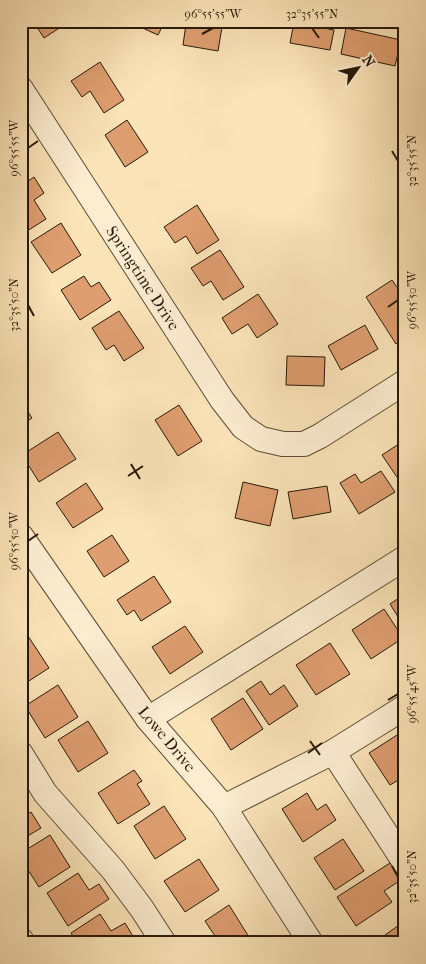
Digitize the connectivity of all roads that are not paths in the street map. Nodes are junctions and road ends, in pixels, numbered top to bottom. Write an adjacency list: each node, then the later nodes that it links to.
1 (21, 89): 2 (street, Springtime Drive)
2 (405, 382)
3 (21, 536): 6 (street, Lowe Drive)
4 (405, 558): 6 (street)
5 (405, 707): 7 (street)
6 (148, 719): 9 (street, Lowe Drive)
7 (333, 752): 9 (street); 10 (street)
8 (21, 754): 11 (street)
9 (224, 806): 12 (street, Lowe Drive)
10 (405, 863)
11 (164, 943)
12 (311, 943)

